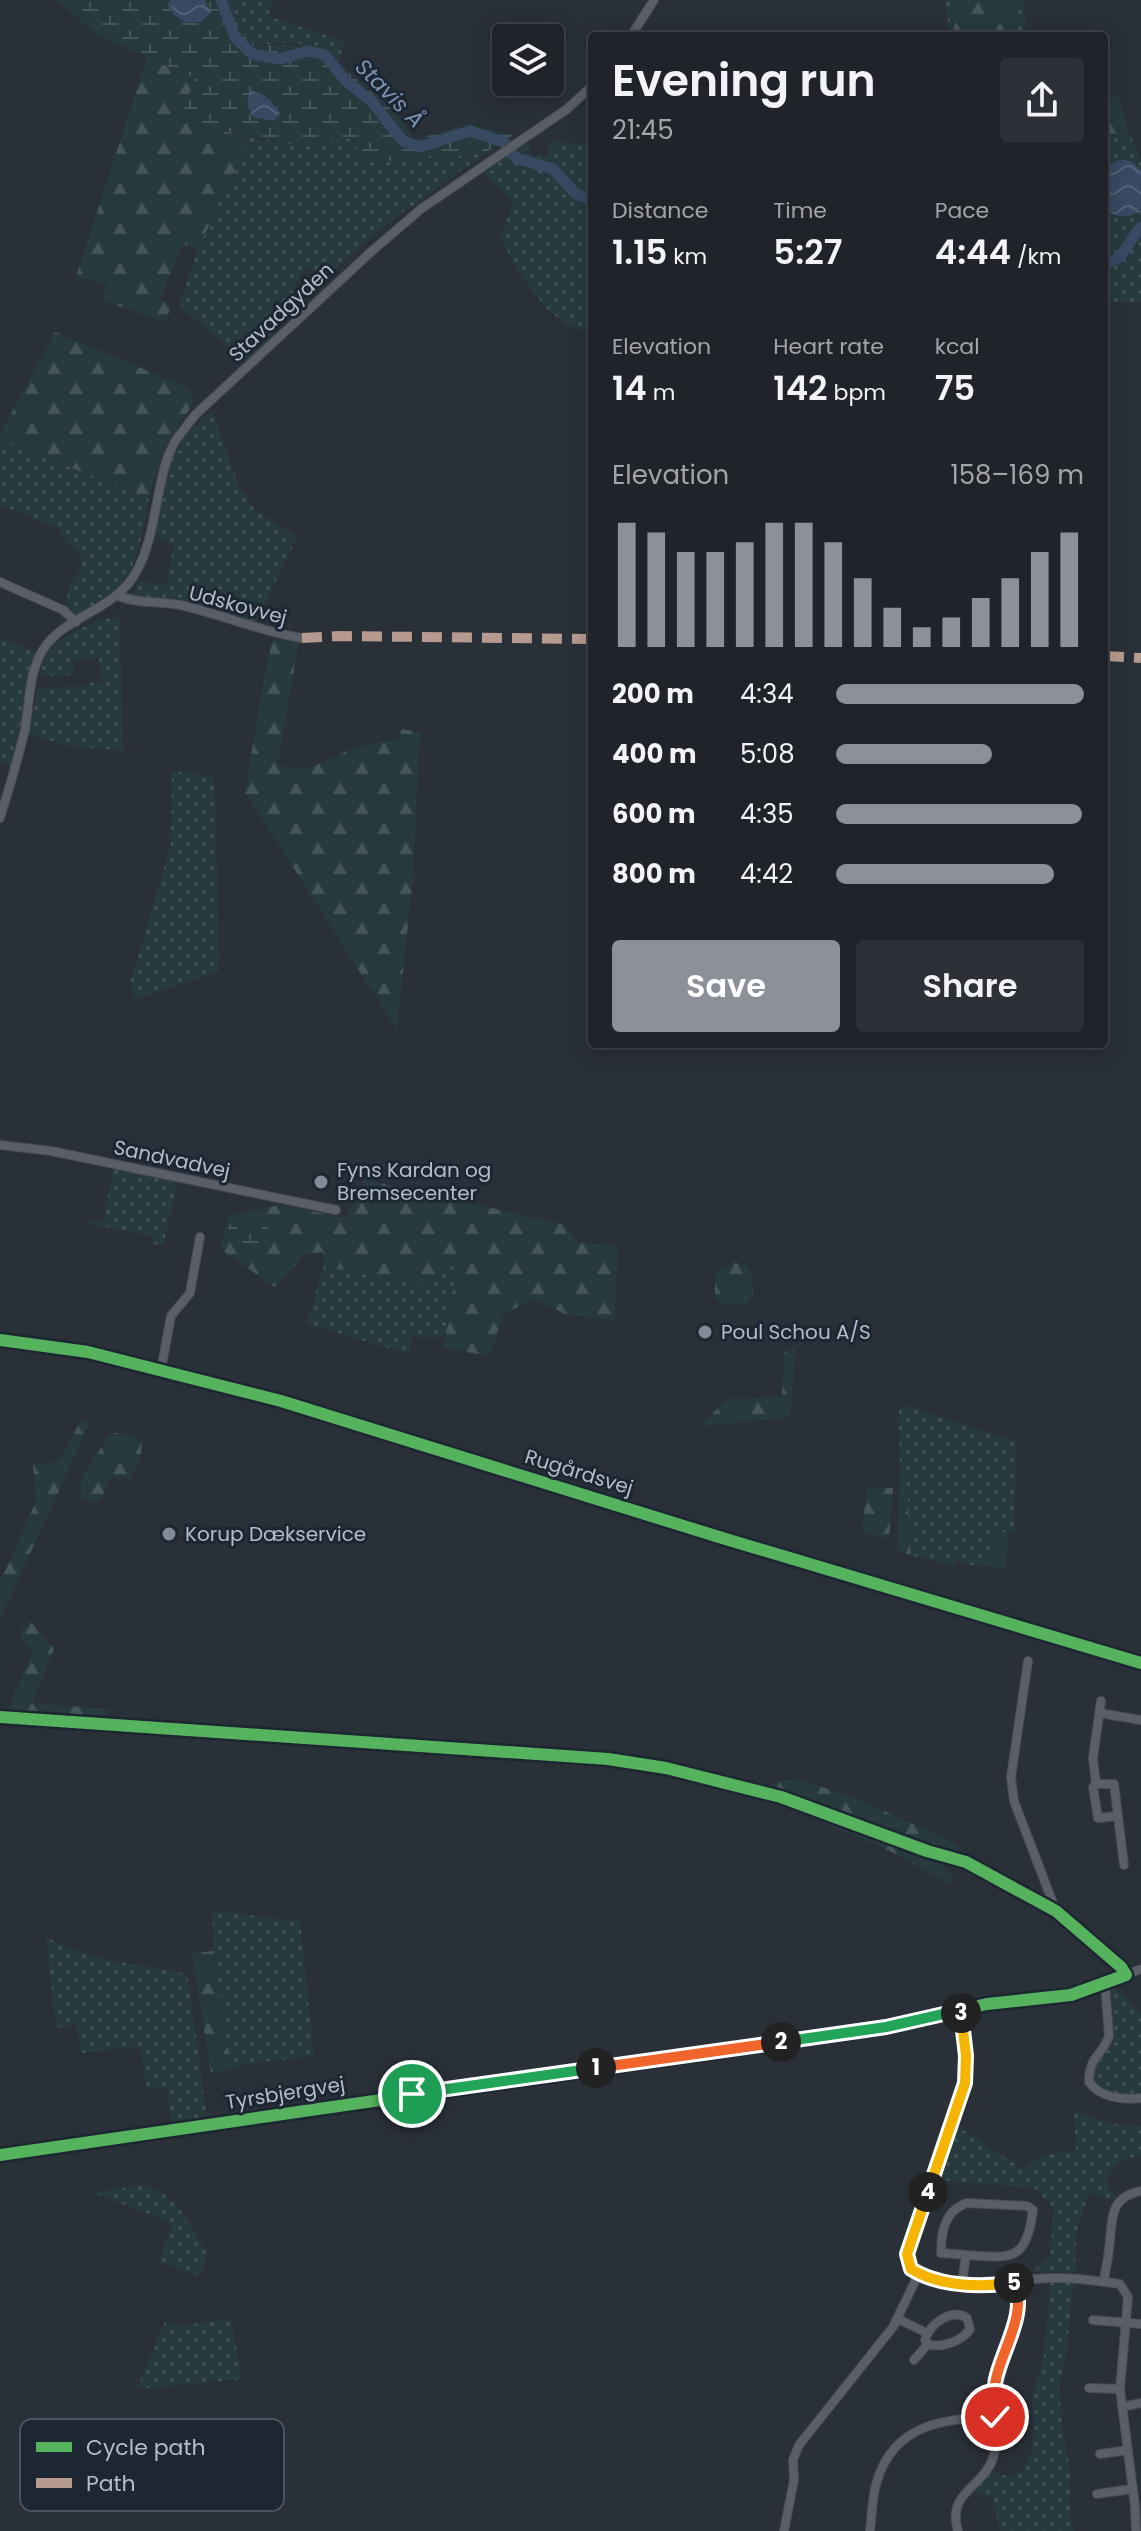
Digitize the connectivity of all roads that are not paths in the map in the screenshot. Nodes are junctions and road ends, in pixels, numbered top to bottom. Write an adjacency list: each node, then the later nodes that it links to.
1 (654, 0): 2 (street)
2 (634, 32)
3 (588, 90): 5 (street, Stavadgyden)
4 (0, 582): 6 (street)
5 (118, 596): 6 (street, Stavadgyden); 7 (street, Udskovvej)
6 (76, 622): 8 (street, Stavadgyden)
7 (302, 638)
8 (0, 818)
9 (0, 1145): 10 (street, Sandvadvej)
10 (336, 1210)
11 (200, 1237): 13 (street)
12 (0, 1340): 13 (main road, Rugårdsvej)
13 (161, 1370): 15 (main road, Rugårdsvej)
14 (1028, 1661): 23 (street)
15 (1141, 1663)
16 (1101, 1701): 17 (street)
17 (1099, 1713): 18 (street); 19 (street)
18 (1141, 1720)
19 (1096, 1784): 20 (street); 20 (street)
20 (1117, 1816): 21 (street)
21 (1124, 1865)
22 (1141, 1969): 23 (street, Tyrsbjergvej)
23 (1126, 1975): 24 (street, Tyrsbjergvej)
24 (1105, 1984): 25 (street, Tyrsbjergvej); 26 (street)
25 (961, 2010): 27 (street, Tyrsbjergvej); 30 (street)
26 (1141, 2098)
27 (0, 2155)
28 (1141, 2191): 31 (street)
29 (966, 2255): 29 (street); 33 (street)
30 (919, 2273): 33 (street); 34 (street)
31 (1104, 2282): 32 (street); 36 (street)
32 (1016, 2283): 33 (street); 45 (street)
33 (962, 2284)
34 (898, 2319): 38 (street); 52 (street)
35 (1093, 2320): 36 (street)
36 (1126, 2323): 37 (street); 42 (street)
37 (1141, 2324)
38 (927, 2333): 39 (street); 39 (street)
39 (928, 2344): 40 (street)
40 (914, 2360)
41 (1089, 2388): 42 (street)
42 (1120, 2389): 44 (street)
43 (1141, 2403): 44 (street)
44 (1122, 2407): 46 (street)
45 (995, 2417): 53 (street); 54 (street)
46 (1128, 2450): 47 (street); 48 (street)
47 (1100, 2454)
48 (1129, 2473): 49 (street); 50 (street)
49 (1141, 2473)
50 (1132, 2489): 51 (street); 55 (street)
51 (1097, 2494)
52 (784, 2531)
53 (870, 2531)
54 (958, 2531)
55 (1136, 2531)

